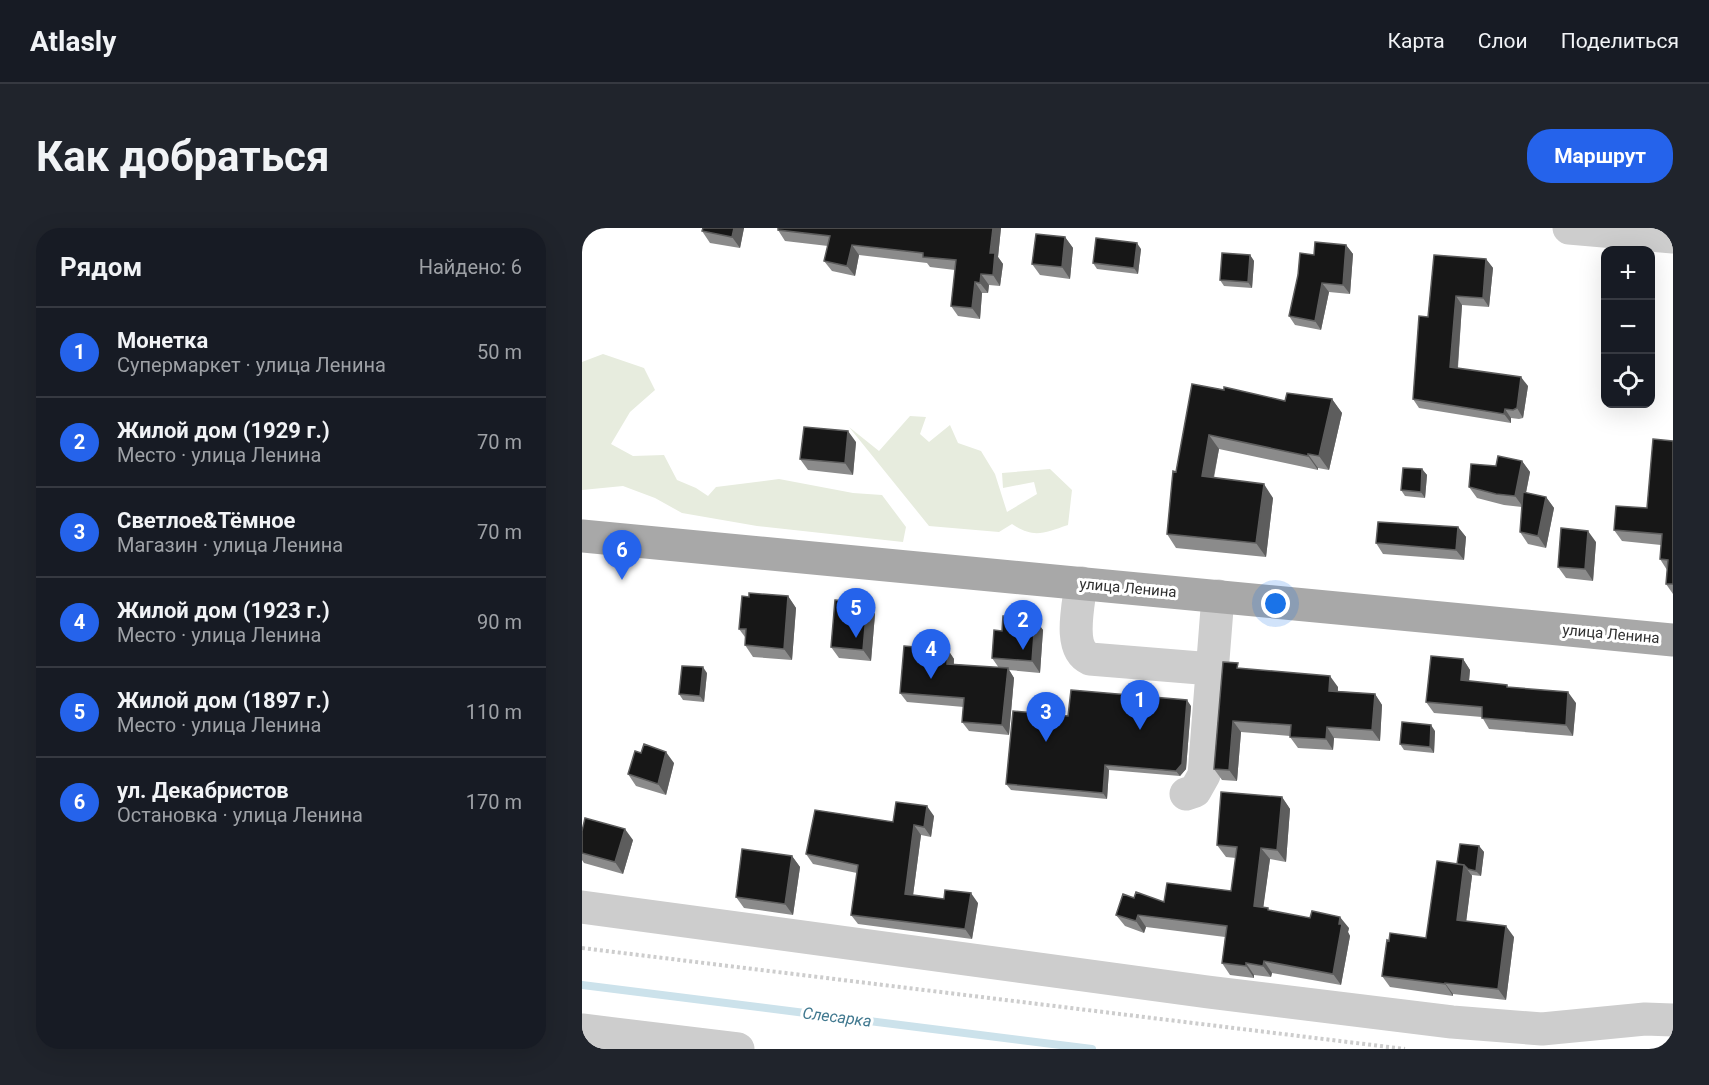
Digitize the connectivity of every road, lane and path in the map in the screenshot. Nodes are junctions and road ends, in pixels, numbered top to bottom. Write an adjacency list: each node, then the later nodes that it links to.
1 (1569, 228): 2 (street)
2 (1673, 237)
3 (582, 536): 4 (main road, улица Ленина)
4 (1081, 584): 5 (main road, улица Ленина); 7 (street)
5 (1218, 596): 6 (main road, улица Ленина); 7 (street)
6 (1673, 640)
7 (1212, 669): 8 (street)
8 (1186, 794)
9 (582, 907): 11 (street)
10 (582, 948): 14 (path)
11 (1673, 1020)
12 (582, 1030): 13 (street)
13 (738, 1049)
14 (1405, 1049)

